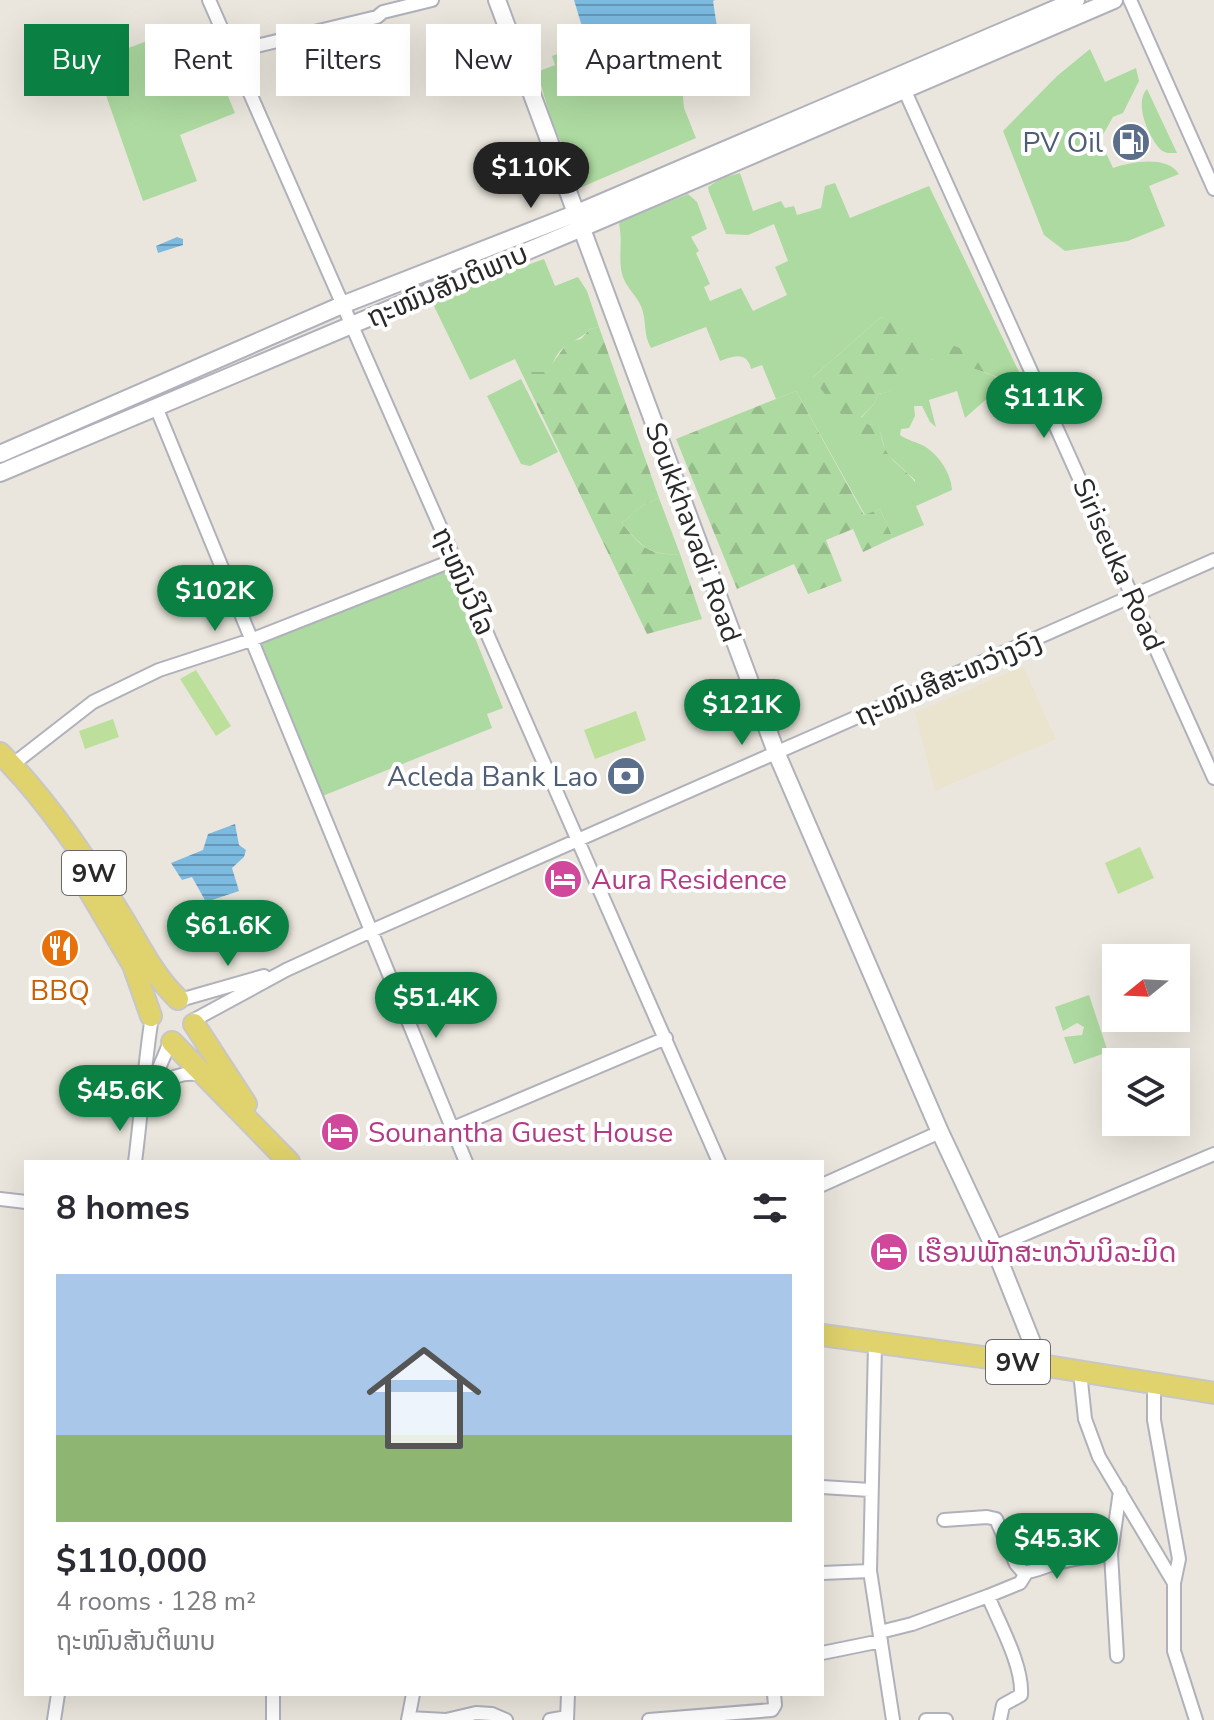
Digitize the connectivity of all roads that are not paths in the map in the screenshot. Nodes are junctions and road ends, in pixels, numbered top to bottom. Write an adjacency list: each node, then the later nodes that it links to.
1 (209, 0): 7 (street, ຖະໜົນວິໄລ)
2 (432, 0): 8 (street)
3 (497, 0): 12 (street, Soukkhavadi Road)
4 (1076, 0): 12 (street, ຖະໜົນສັນຕິພາບ)
5 (1114, 0): 9 (street, ຖະໜົນສັນຕິພາບ)
6 (1130, 0): 11 (street)
7 (220, 24)
8 (260, 45)
9 (904, 89): 12 (street, ຖະໜົນສັນຕິພາບ); 20 (street, Siriseuka Road)
10 (252, 96): 13 (street, ຖະໜົນວິໄລ)
11 (1214, 189)
12 (580, 221): 13 (street, ຖະໜົນສັນຕິພາບ); 14 (street, ຖະໜົນສັນຕິພາບ); 22 (street, Soukkhavadi Road)
13 (342, 305): 14 (street, ຖະໜົນວິໄລ); 16 (street, ຖະໜົນສັນຕິພາບ)
14 (351, 325): 15 (street, ຖະໜົນສັນຕິພາບ); 18 (street, ຖະໜົນວິໄລ)
15 (156, 407): 17 (street, ຖະໜົນສັນຕິພາບ); 21 (street)
16 (0, 454)
17 (0, 473)
18 (454, 560): 21 (street); 25 (street, ຖະໜົນວິໄລ)
19 (1214, 560): 20 (street, ຖະໜົນສີສະຫວ່າງວົງ)
20 (1134, 596): 22 (street, ຖະໜົນສີສະຫວ່າງວົງ); 24 (street, Siriseuka Road)
21 (251, 640): 23 (street); 26 (street)
22 (776, 752): 25 (street, ຖະໜົນສີສະຫວ່າງວົງ); 37 (street, Soukkhavadi Road)
23 (4, 762): 28 (main road, 9W); 29 (main road, 9W)
24 (1214, 778)
25 (578, 838): 26 (street, ຖະໜົນສີສະຫວ່າງວົງ); 31 (street, ຖະໜົນວິໄລ)
26 (371, 931): 27 (street, ຖະໜົນສີສະຫວ່າງວົງ); 36 (street)
27 (286, 970): 28 (street); 30 (street)
28 (179, 1000): 29 (main road); 30 (main road)
29 (151, 1020): 32 (main road); 35 (street)
30 (194, 1022): 32 (main road); 38 (main road)
31 (666, 1038): 36 (street); 43 (street, ຖະໜົນວິໄລ)
32 (171, 1042): 33 (main road); 34 (street)
33 (207, 1076): 34 (street); 38 (main road)
34 (150, 1091): 35 (street)
35 (141, 1109): 40 (street)
36 (453, 1128): 42 (street)
37 (940, 1132): 44 (street); 47 (street, Soukkhavadi Road)
38 (272, 1144): 41 (main road)
39 (1214, 1154): 47 (street)
40 (135, 1160)
41 (287, 1160)
42 (465, 1160)
43 (718, 1160)
44 (824, 1184)
45 (0, 1199): 46 (street)
46 (24, 1202)
47 (994, 1247): 50 (street, Soukkhavadi Road)
48 (824, 1335): 49 (main road, 9W)
49 (875, 1344): 50 (main road, 9W); 55 (street)
50 (1041, 1365): 51 (main road, 9W)
51 (1080, 1372): 52 (main road, 9W); 56 (street)
52 (1154, 1384): 53 (main road, 9W); 62 (street)
53 (1214, 1393)
54 (824, 1487): 55 (street)
55 (870, 1490): 59 (street)
56 (1120, 1491): 58 (street); 62 (street)
57 (944, 1520): 60 (street)
58 (1111, 1554): 60 (street); 66 (street)
59 (870, 1571): 61 (street); 64 (street)
60 (1027, 1572): 63 (street)
61 (824, 1573)
62 (1174, 1583): 83 (street)
63 (988, 1596): 64 (street); 82 (street)
64 (881, 1637): 65 (street); 79 (street)
65 (824, 1652)
66 (1117, 1656)
67 (58, 1696): 74 (street)
68 (273, 1696): 75 (street)
69 (413, 1696): 73 (street)
70 (568, 1696): 72 (street)
71 (774, 1696): 78 (street)
72 (567, 1718): 77 (street)
73 (408, 1719): 76 (street)
74 (54, 1720)
75 (273, 1720)
76 (506, 1720)
77 (550, 1720)
78 (649, 1720)
79 (893, 1720)
80 (926, 1720): 81 (street)
81 (946, 1720)
82 (1000, 1720)
83 (1196, 1720)

